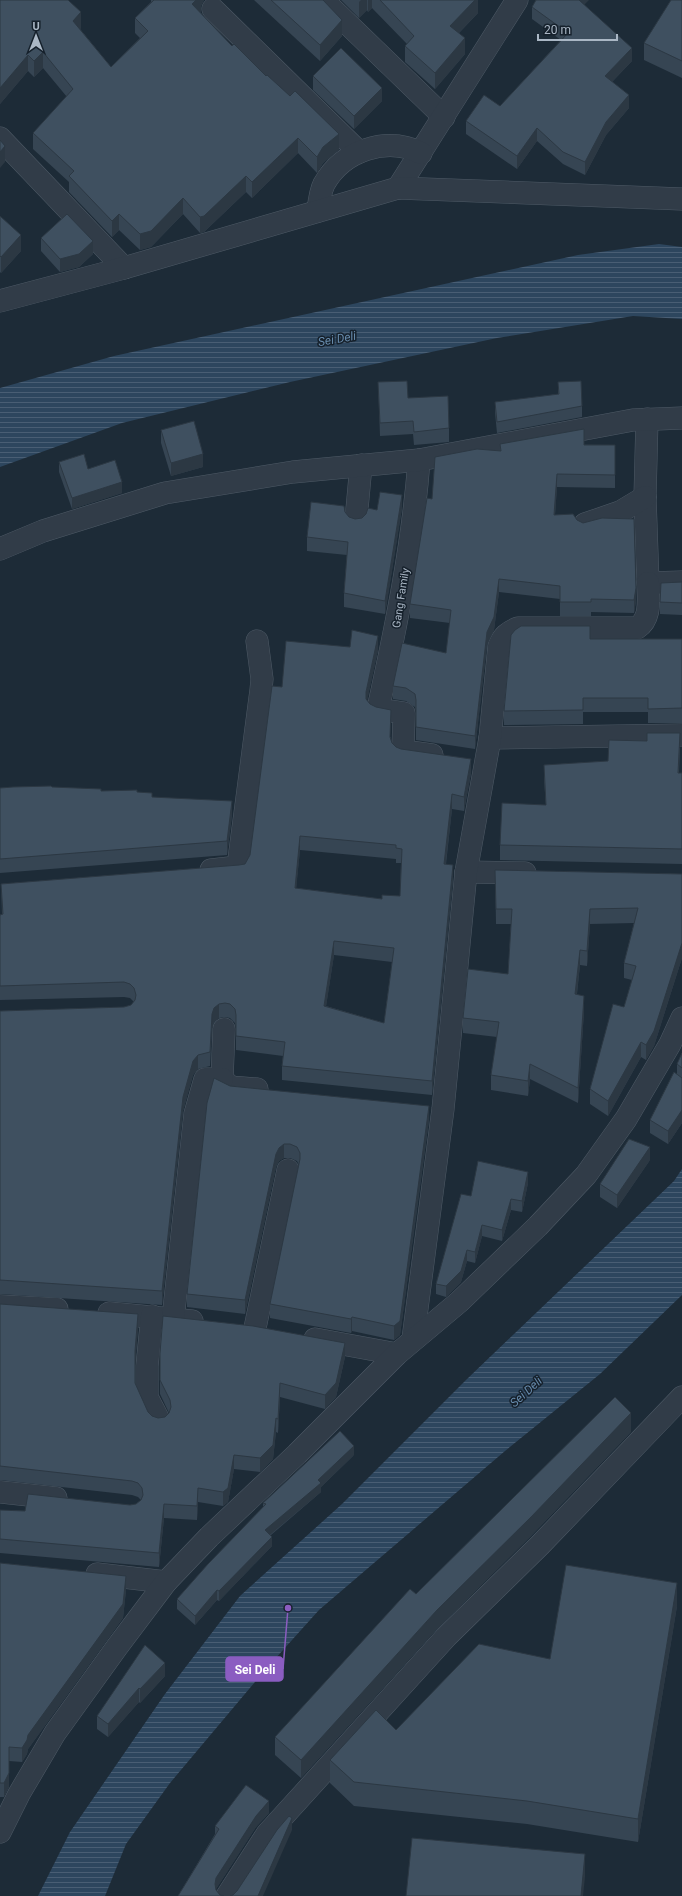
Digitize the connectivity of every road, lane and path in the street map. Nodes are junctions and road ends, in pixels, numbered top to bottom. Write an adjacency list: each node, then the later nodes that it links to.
1 (323, 0): 4 (street)
2 (517, 0): 4 (street)
3 (213, 9): 6 (street)
4 (444, 117): 7 (street)
5 (0, 138): 11 (street)
6 (359, 152): 7 (street); 10 (street)
7 (421, 153): 8 (street)
8 (398, 188): 9 (street); 10 (street)
9 (682, 199)
10 (318, 211): 11 (street)
11 (124, 268): 12 (street)
12 (0, 301)
13 (682, 418): 14 (street)
14 (648, 419): 15 (street); 17 (street)
15 (419, 460): 16 (street); 26 (street, Gang Family)
16 (361, 465): 18 (street); 20 (street)
17 (645, 497): 19 (street); 21 (street)
18 (356, 520)
19 (585, 524)
20 (0, 549)
21 (648, 582): 22 (street); 25 (street)
22 (682, 582)
23 (257, 641): 27 (street)
24 (682, 735): 25 (street)
25 (490, 738): 26 (street)
26 (486, 763): 28 (street)
27 (191, 872)
28 (466, 872): 29 (street); 35 (street)
29 (543, 873)
30 (682, 1018): 42 (street)
31 (224, 1029): 32 (street)
32 (222, 1079): 33 (street); 38 (street)
33 (275, 1092)
34 (420, 1107): 35 (street)
35 (443, 1109): 42 (street)
36 (288, 1170): 41 (street)
37 (0, 1306): 38 (street)
38 (162, 1318): 39 (street); 45 (street)
39 (210, 1323)
40 (233, 1326): 41 (street)
41 (255, 1328): 43 (street)
42 (413, 1339): 43 (street)
43 (397, 1354): 49 (street)
44 (682, 1397): 51 (street)
45 (159, 1420)
46 (0, 1492): 47 (street)
47 (77, 1501)
48 (75, 1572): 49 (street)
49 (166, 1582): 50 (street)
50 (0, 1832)
51 (227, 1896)

